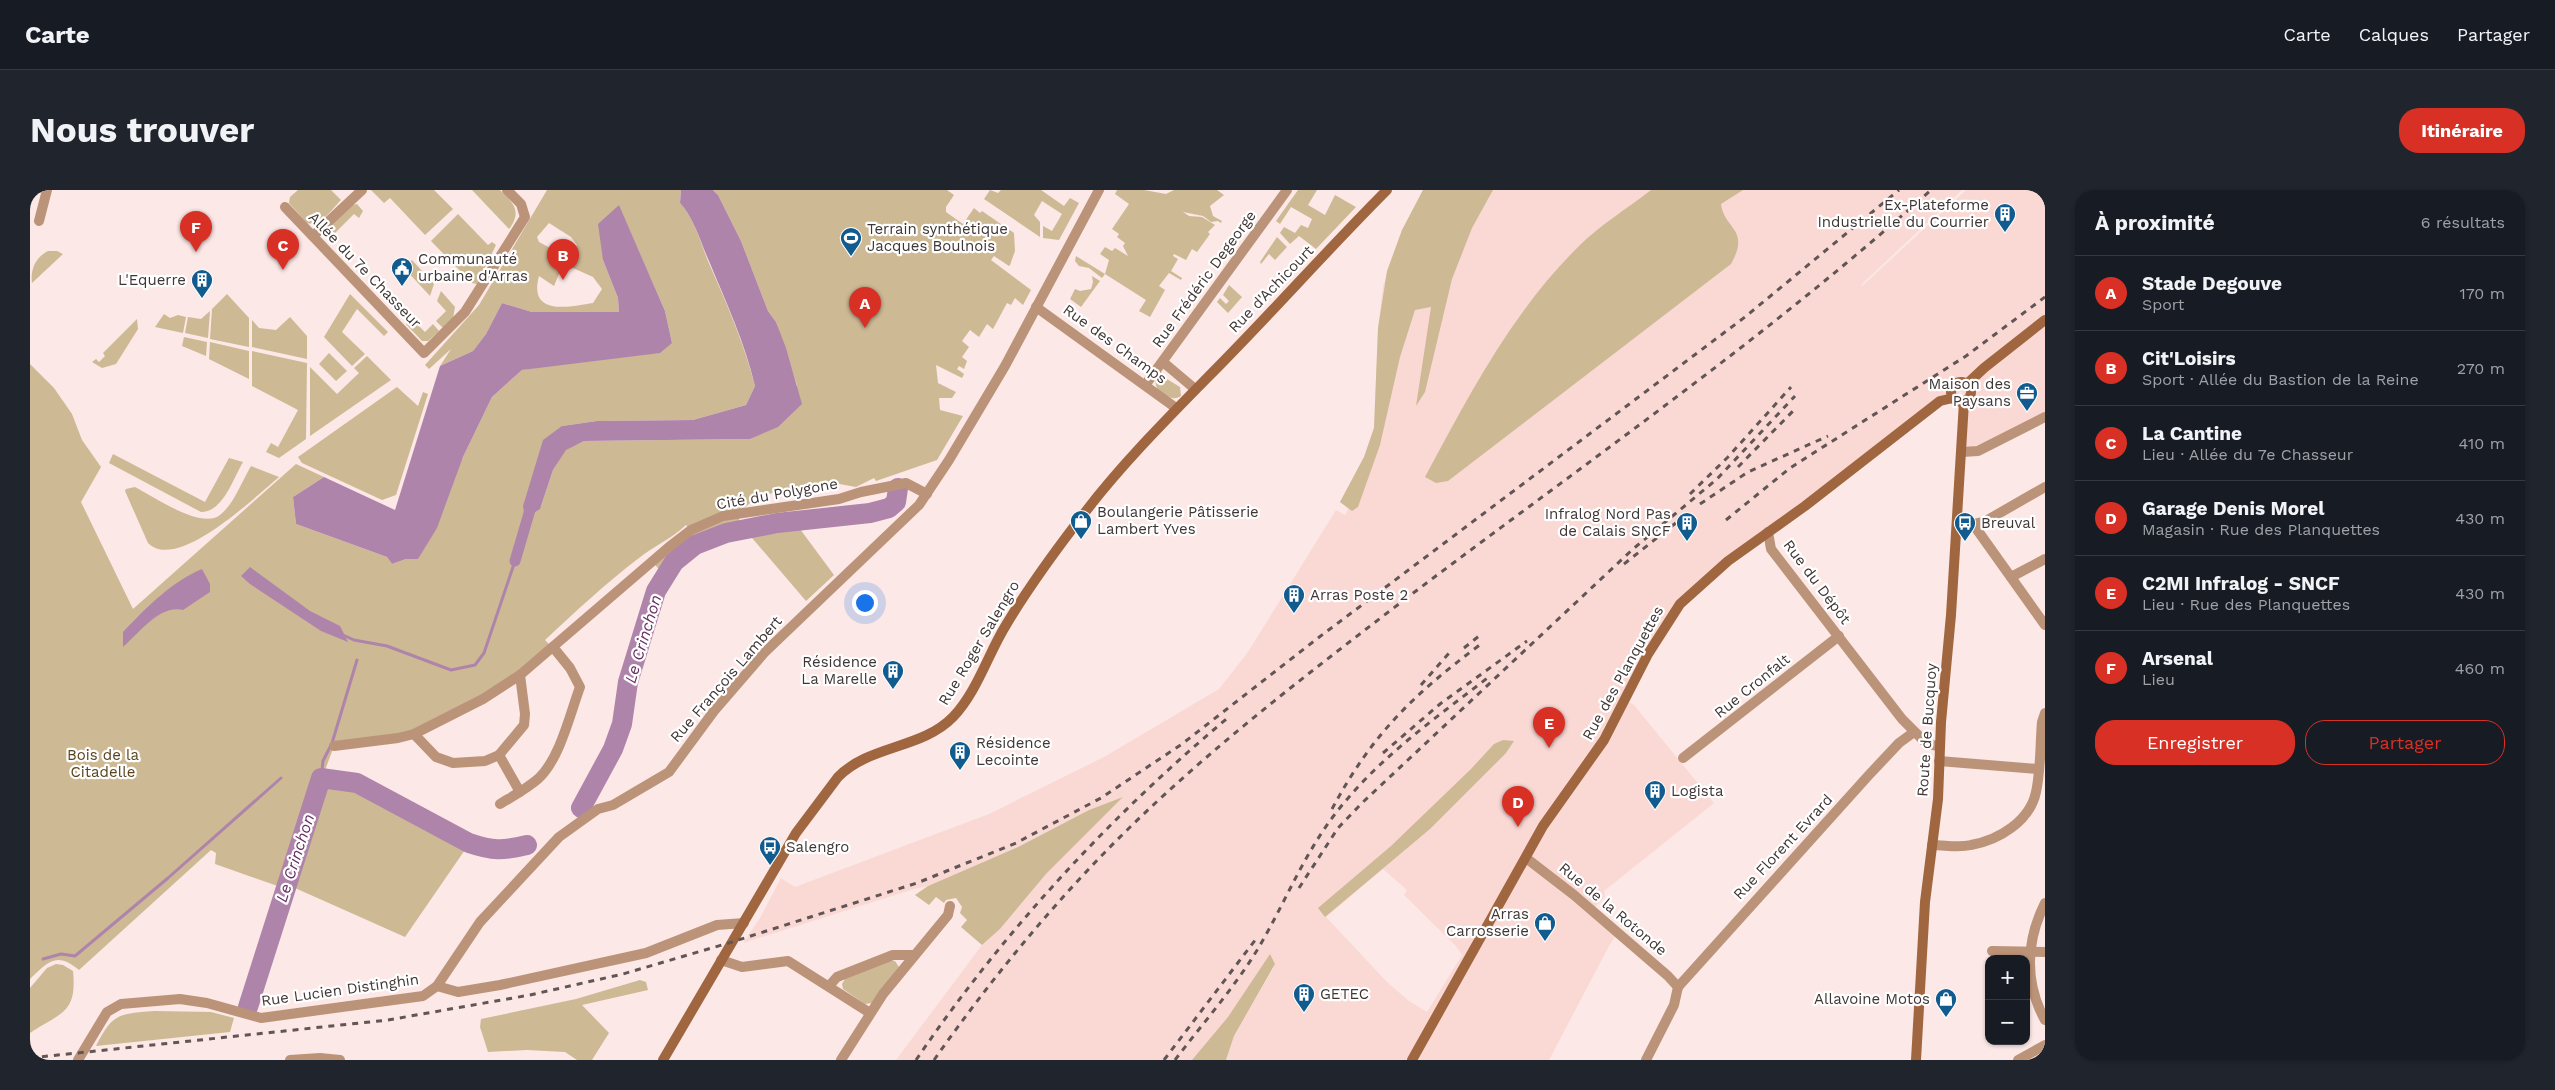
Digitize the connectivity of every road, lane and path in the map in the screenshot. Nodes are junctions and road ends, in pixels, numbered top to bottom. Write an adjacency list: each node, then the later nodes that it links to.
1 (47, 190): 8 (street)
2 (362, 190): 9 (street)
3 (507, 190): 9 (street, Allée du 7e Chasseur)
4 (1099, 190): 10 (street, Rue François Lambert)
5 (1287, 190): 12 (street, Rue Frédéric Degeorge)
6 (1386, 190): 15 (street, Rue d'Achicourt)
7 (285, 207): 9 (street, Allée du 7e Chasseur)
8 (39, 221)
9 (313, 236)
10 (1036, 307): 14 (street, Rue des Champs); 22 (street, Rue François Lambert)
11 (2045, 320): 13 (street)
12 (1163, 362): 14 (street, Rue Frédéric Degeorge); 15 (street, Rue des Champs)
13 (1968, 383): 16 (street); 17 (street)
14 (1146, 384): 18 (street, Rue des Champs)
15 (1196, 389): 18 (street, Rue d'Achicourt)
16 (1953, 398): 17 (street); 25 (street, Rue du Dépôt)
17 (1964, 402): 20 (street, Route de Bucquoy)
18 (1176, 408): 47 (street, Rue Roger Salengro)
19 (2045, 417): 20 (street)
20 (1962, 452): 23 (street, Route de Bucquoy)
21 (2045, 487): 24 (street)
22 (927, 494): 30 (street, Cité du Polygone); 53 (street, Rue François Lambert)
23 (1957, 522): 24 (street); 36 (street, Route de Bucquoy)
24 (1973, 524): 27 (street)
25 (1768, 532): 29 (street, Rue du Dépôt); 44 (street, Rue des Planquettes)
26 (2045, 559): 27 (street)
27 (2011, 577): 28 (street)
28 (2044, 622)
29 (1839, 636): 33 (street, Rue du Dépôt); 38 (street, Rue Cronfalt)
30 (553, 648): 31 (street, Cité du Polygone); 41 (street)
31 (520, 675): 34 (street, Cité du Polygone); 37 (street)
32 (2045, 713): 40 (street)
33 (1914, 732): 36 (street, Rue du Dépôt); 55 (street, Rue Florent Evrard)
34 (414, 734): 35 (street, Cité du Polygone); 37 (street)
35 (334, 746)
36 (1940, 747): 39 (street, Route de Bucquoy)
37 (499, 756): 41 (street)
38 (1684, 758)
39 (1939, 762): 40 (street); 43 (street, Route de Bucquoy)
40 (2038, 769): 43 (street)
41 (520, 792): 42 (street)
42 (500, 804)
43 (1932, 845): 66 (street, Route de Bucquoy)
44 (1526, 858): 55 (street, Rue de la Rotonde); 64 (street, Rue des Planquettes)
45 (2045, 903): 49 (street)
46 (950, 906): 51 (street)
47 (744, 923): 52 (street, Rue Roger Salengro); 53 (street, Rue Lucien Distinghin)
48 (1992, 951): 49 (street)
49 (2031, 952): 50 (street); 57 (street)
50 (2045, 952)
51 (914, 955): 54 (street); 56 (street)
52 (721, 960): 54 (street); 62 (street, Rue Roger Salengro)
53 (437, 986): 59 (street, Rue Lucien Distinghin)
54 (830, 986): 56 (street)
55 (1678, 987): 65 (street)
56 (870, 1013): 63 (street)
57 (2045, 1020)
58 (2045, 1045): 67 (street)
59 (78, 1060)
60 (290, 1060): 61 (street)
61 (340, 1060)
62 (663, 1060)
63 (841, 1060)
64 (1412, 1060)
65 (1646, 1060)
66 (1916, 1060)
67 (2018, 1060)

